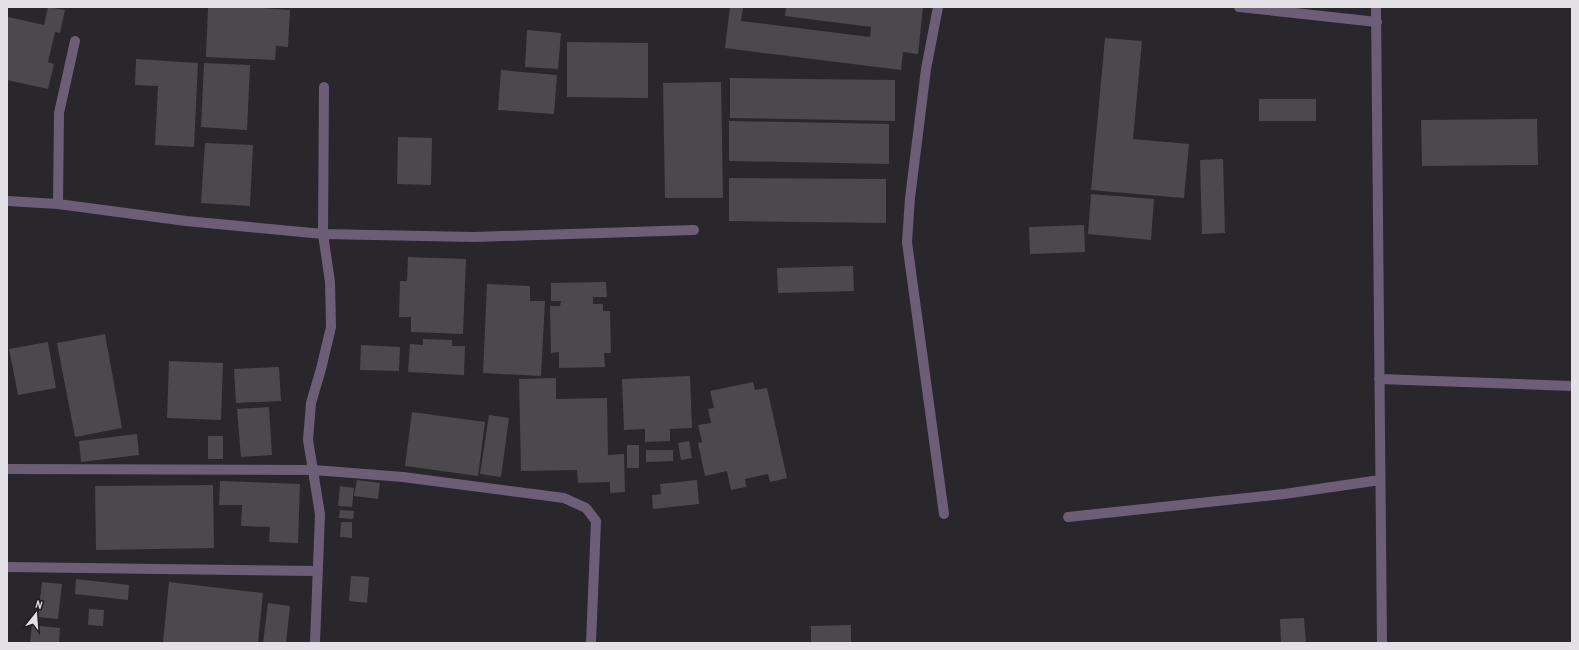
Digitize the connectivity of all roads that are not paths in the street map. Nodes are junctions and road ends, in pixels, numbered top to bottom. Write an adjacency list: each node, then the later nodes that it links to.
1 (938, 7): 16 (street)
2 (1239, 7): 4 (street)
3 (1376, 7): 4 (street)
4 (1377, 22): 11 (street)
5 (75, 41): 8 (street)
6 (324, 87): 10 (street)
7 (7, 201): 8 (street)
8 (58, 204): 10 (street)
9 (694, 230): 10 (street)
10 (323, 234): 14 (street)
11 (1379, 379): 12 (street); 15 (street)
12 (1572, 386)
13 (7, 469): 14 (street)
14 (314, 470): 19 (street); 21 (street)
15 (1380, 480): 17 (street); 22 (street)
16 (944, 514)
17 (1068, 517)
18 (7, 567): 19 (street)
19 (317, 571): 20 (street)
20 (314, 643)
21 (591, 643)
22 (1382, 643)

